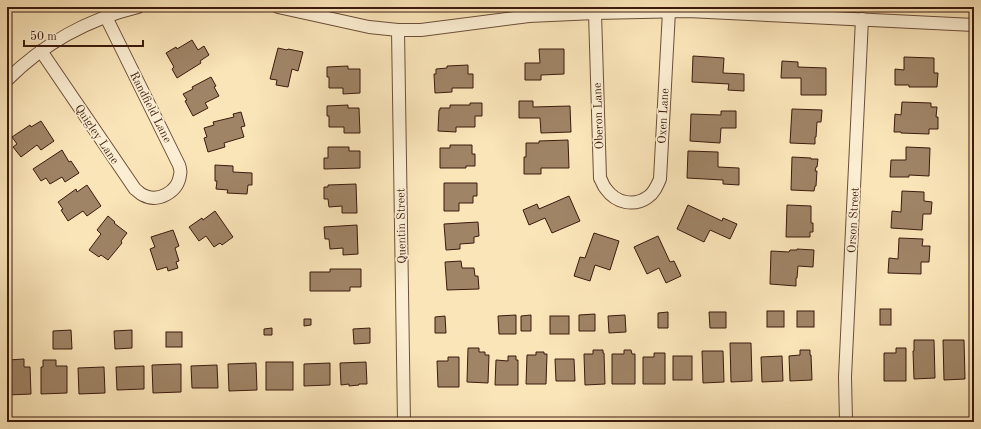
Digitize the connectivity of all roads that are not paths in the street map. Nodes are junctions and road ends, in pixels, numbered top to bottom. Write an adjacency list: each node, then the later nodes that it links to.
1 (138, 7): 5 (street)
2 (278, 7): 8 (street)
3 (669, 11): 4 (street); 6 (street); 12 (street, Oxen Lane)
4 (595, 13): 8 (street); 12 (street, Oberon Lane)
5 (106, 17): 9 (street); 11 (street, Randfield Lane)
6 (862, 19): 7 (street); 14 (street, Orson Street)
7 (974, 25)
8 (398, 30): 13 (street, Quentin Street)
9 (41, 51): 10 (street); 11 (street, Quigley Lane)
10 (7, 80)
11 (165, 196)
12 (630, 203)
13 (404, 422)
14 (846, 422)

